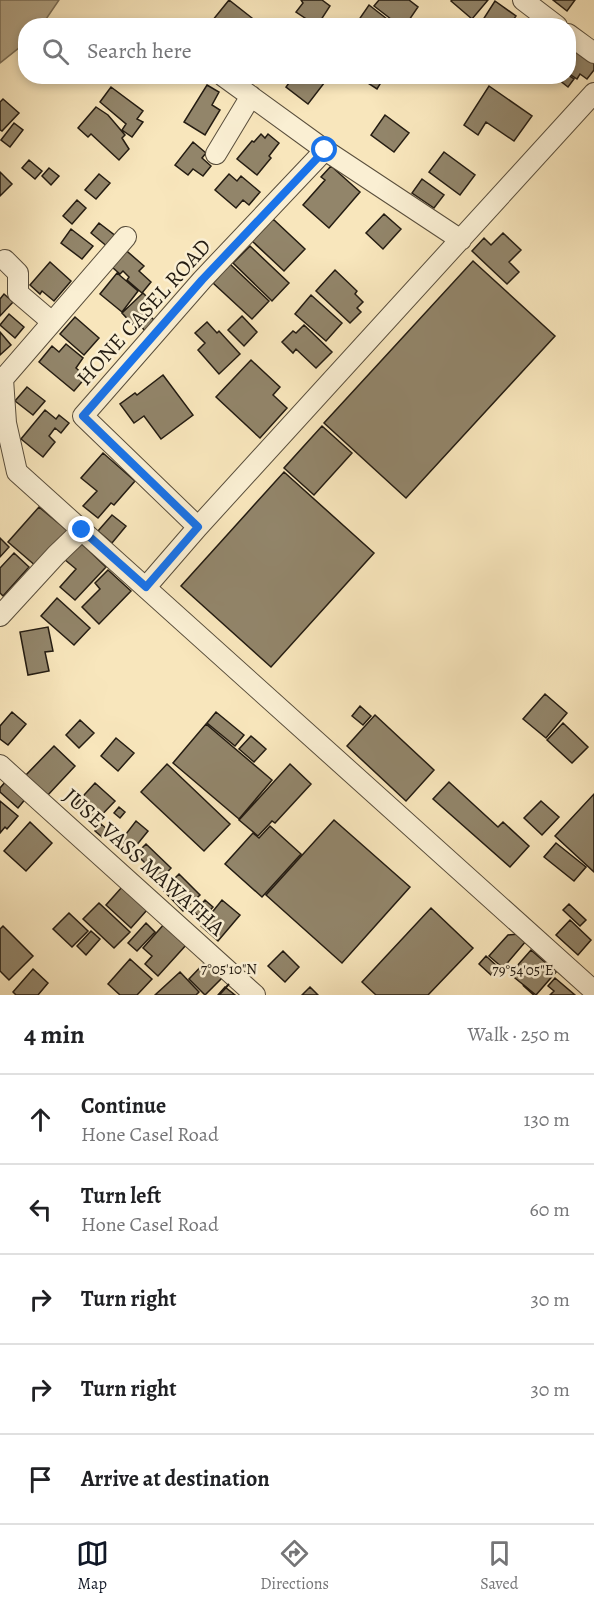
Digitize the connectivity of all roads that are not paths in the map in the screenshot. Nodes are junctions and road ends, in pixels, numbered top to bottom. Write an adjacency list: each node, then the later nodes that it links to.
1 (523, 0): 2 (street)
2 (547, 18)
3 (576, 40): 4 (street)
4 (594, 53)
5 (234, 84): 7 (street)
6 (594, 93): 11 (street)
7 (250, 96): 8 (street); 9 (street)
8 (325, 150): 11 (street); 16 (street, HONE CASEL ROAD)
9 (216, 154)
10 (126, 237): 13 (street)
11 (461, 240): 16 (street)
12 (5, 260): 13 (street)
13 (52, 322): 14 (street)
14 (2, 389): 15 (street)
15 (2, 413): 17 (street)
16 (198, 527): 18 (street)
17 (82, 530): 18 (street); 19 (street)
18 (146, 587): 21 (street)
19 (0, 616)
20 (0, 765): 22 (street, JUSE VASS MAWATHA)
21 (594, 991)
22 (255, 995)

